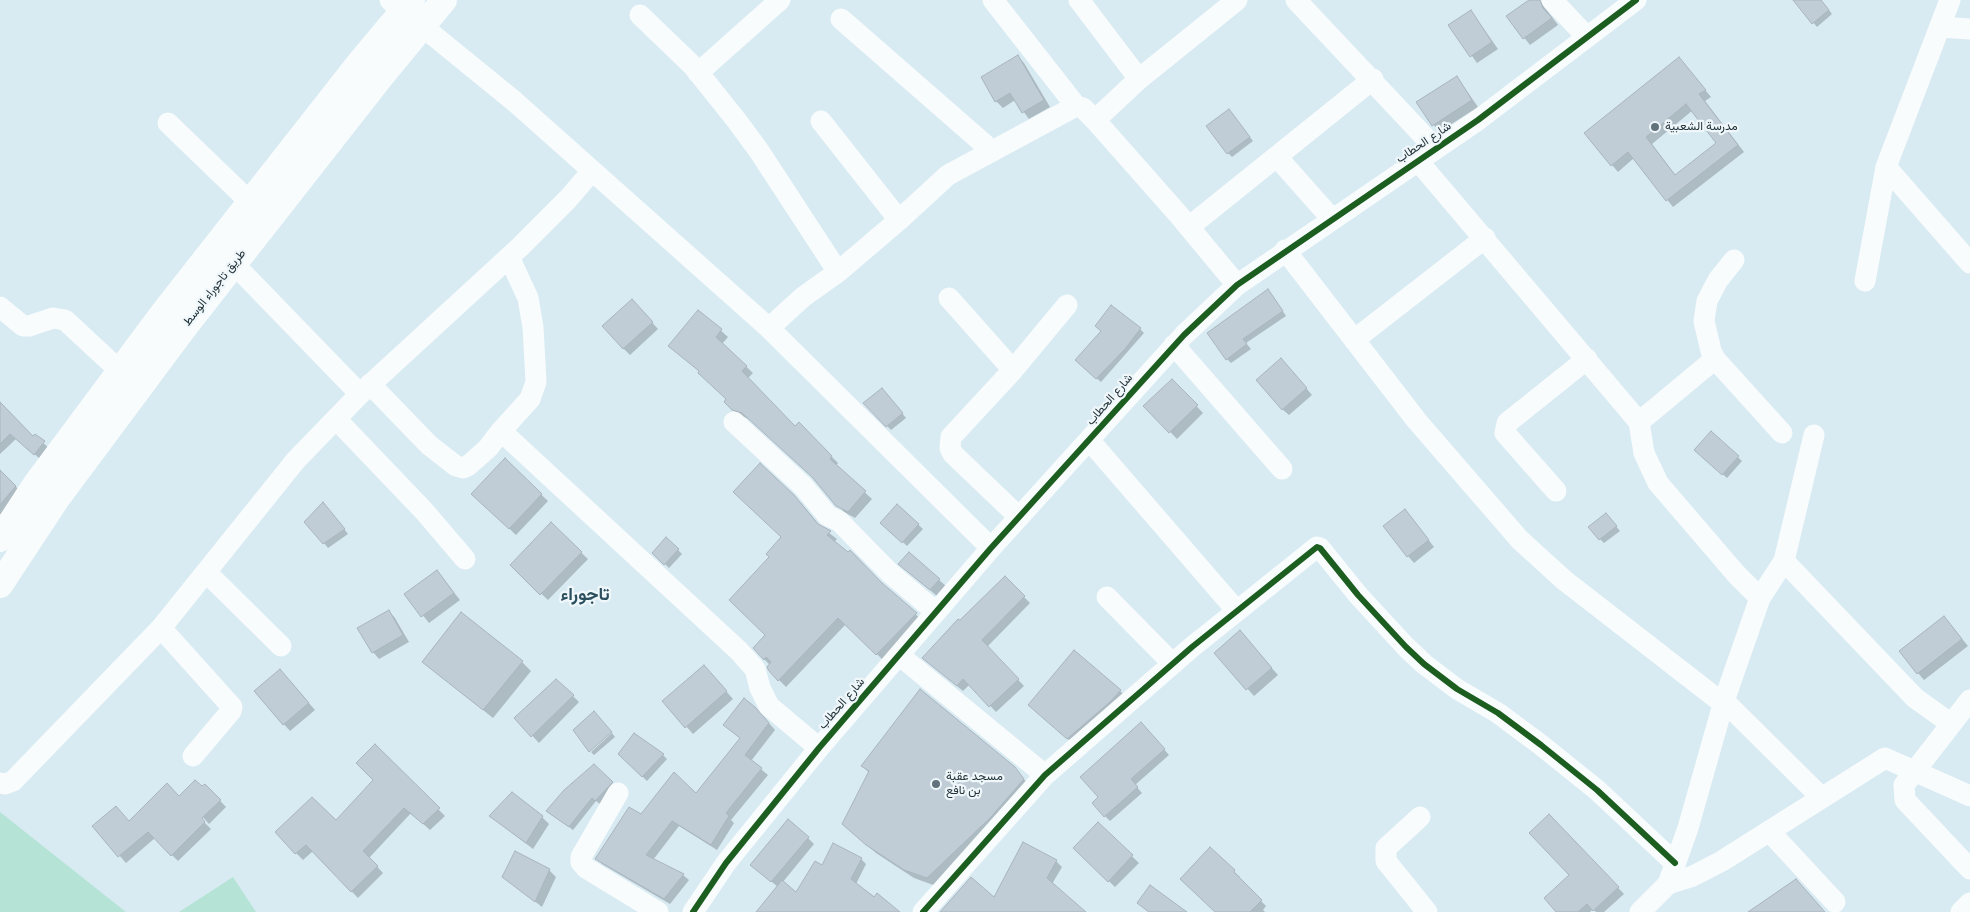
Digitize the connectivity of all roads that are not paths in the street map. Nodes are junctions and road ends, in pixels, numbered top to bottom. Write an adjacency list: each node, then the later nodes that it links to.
1 (444, 0): 10 (main road, طريق تاجوراء الوسط)
2 (780, 0): 16 (street)
3 (992, 0): 19 (street)
4 (1079, 0): 17 (street)
5 (1237, 0): 17 (street)
6 (1296, 0): 18 (street)
7 (1552, 0): 15 (street)
8 (1636, 0): 15 (street, شارع الحطاب)
9 (1950, 0): 13 (street)
10 (407, 9): 28 (street); 29 (main road); 38 (main road, طريق تاجوراء الوسط)
11 (640, 15): 16 (street)
12 (841, 19): 24 (street)
13 (1940, 27): 14 (street); 27 (street)
14 (1970, 29)
15 (1587, 37): 23 (street, شارع الحطاب)
16 (698, 73): 39 (street)
17 (1139, 79): 20 (street)
18 (1372, 79): 23 (street); 25 (street)
19 (1076, 106): 20 (street); 24 (street)
20 (1095, 120): 32 (street)
21 (821, 121): 31 (street)
22 (168, 123): 29 (street)
23 (1436, 149): 26 (street, شارع الحطاب)
24 (991, 150): 31 (street)
25 (1277, 157): 30 (street); 32 (street)
26 (1418, 161): 30 (street, شارع الحطاب); 33 (street)
27 (1886, 167): 37 (street); 40 (street)
28 (592, 171): 35 (street); 45 (street)
29 (250, 202): 51 (main road)
30 (1332, 219): 34 (street, شارع الحطاب)
31 (899, 220): 39 (street)
32 (1189, 227): 41 (street)
33 (1485, 238): 46 (street); 48 (street)
34 (1285, 250): 41 (street, شارع الحطاب); 46 (street)
35 (509, 257): 52 (street); 56 (street)
36 (1734, 260): 49 (street)
37 (1970, 263)
38 (234, 264): 52 (street); 68 (main road, طريق تاجوراء الوسط)
39 (838, 272): 45 (street)
40 (1865, 281)
41 (1237, 285): 47 (street, شارع الحطاب)
42 (949, 298): 50 (street)
43 (1066, 305): 50 (street)
44 (0, 307): 51 (street)
45 (769, 328): 64 (street)
46 (1354, 340): 78 (street)
47 (1174, 345): 59 (street, شارع الحطاب); 60 (street)
48 (1587, 359): 55 (street); 61 (street)
49 (1715, 359): 55 (street); 57 (street)
50 (1013, 370): 62 (street)
51 (120, 372): 63 (main road)
52 (365, 389): 53 (street); 56 (street)
53 (336, 419): 65 (street); 67 (street)
54 (734, 422): 72 (street)
55 (1640, 422): 70 (street)
56 (501, 431): 80 (street)
57 (1782, 433)
58 (1814, 435): 66 (street)
59 (1090, 441): 62 (street, شارع الحطاب); 71 (street)
60 (1282, 469)
61 (1556, 491)
62 (1019, 518): 64 (street, شارع الحطاب)
63 (0, 539)
64 (991, 548): 72 (street, شارع الحطاب)
65 (465, 558)
66 (1784, 561): 70 (street); 79 (street)
67 (207, 573): 73 (street); 74 (street)
68 (0, 585)
69 (1107, 597): 76 (street)
70 (1760, 598): 78 (street)
71 (1237, 611): 76 (street); 90 (street)
72 (936, 612): 75 (street, شارع الحطاب)
73 (161, 628): 81 (street); 84 (street)
74 (281, 646)
75 (899, 655): 80 (street, شارع الحطاب); 83 (street)
76 (1173, 664): 83 (street)
77 (1970, 700): 79 (street)
78 (1724, 701): 87 (street); 90 (street)
79 (1950, 723): 82 (street)
80 (819, 748): 96 (street, شارع الحطاب)
81 (193, 756)
82 (1915, 771): 86 (street); 87 (street); 91 (street)
83 (1045, 775): 97 (street)
84 (0, 783)
85 (618, 793): 95 (street)
86 (1970, 796)
87 (1822, 798): 89 (street)
88 (1420, 817): 98 (street)
89 (1769, 832): 92 (street); 93 (street)
90 (1675, 864): 92 (street)
91 (1970, 869)
92 (1668, 884): 99 (street)
93 (1835, 902)
94 (1970, 903): 100 (street)
95 (658, 912)
96 (693, 912)
97 (923, 912)
98 (1428, 912)
99 (1640, 912)
100 (1961, 912)

